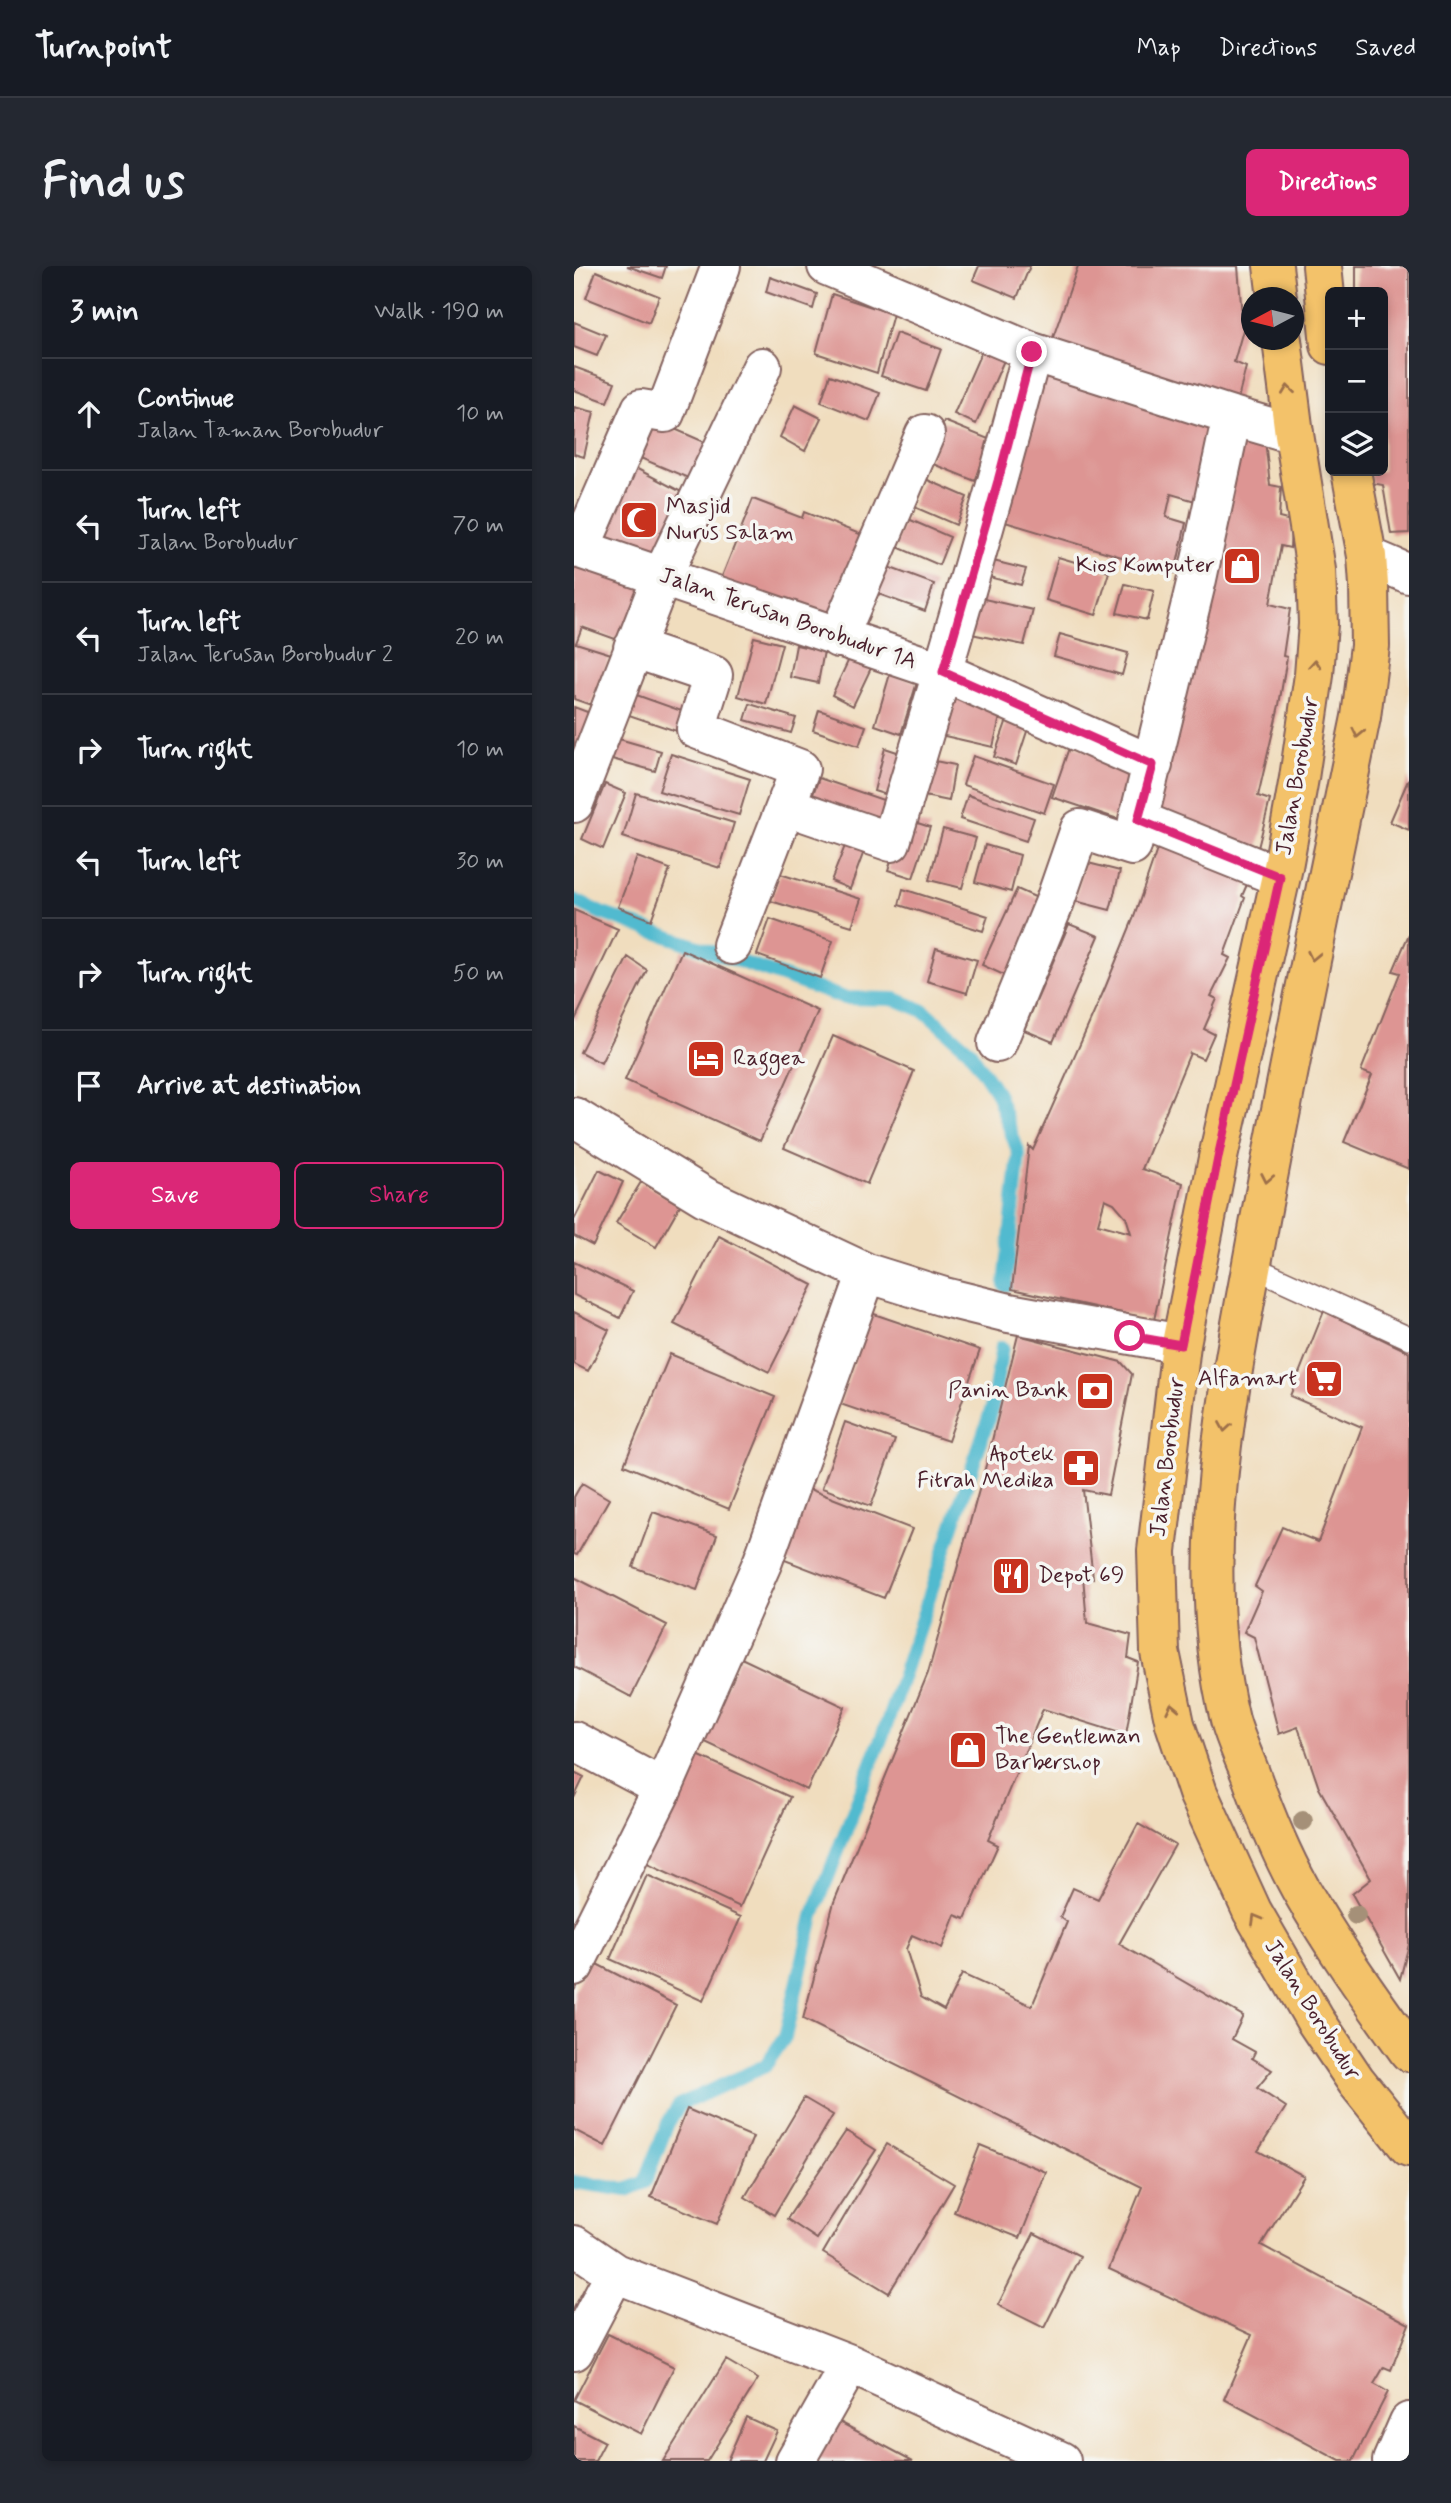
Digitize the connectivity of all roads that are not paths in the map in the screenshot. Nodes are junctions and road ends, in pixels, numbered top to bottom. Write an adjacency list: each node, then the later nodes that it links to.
1 (721, 266): 14 (street)
2 (827, 266): 8 (street)
3 (1273, 266): 5 (main road)
4 (1322, 266): 6 (main road)
5 (1276, 287)
6 (1325, 296)
7 (1283, 350): 11 (main road, Jalan Borobudur, one-way to 7)
8 (1032, 352): 10 (street); 20 (street)
9 (762, 367): 17 (street)
10 (1232, 416): 11 (street); 21 (street)
11 (1294, 434): 25 (main road, Jalan Borobudur, one-way to 11)
12 (925, 435): 18 (street)
13 (1352, 476): 15 (main road)
14 (577, 548): 17 (street, Jalan Terusan Borobudur 1A)
15 (1367, 556): 16 (street); 29 (main road, one-way to 29)
16 (1409, 574)
17 (662, 576): 18 (street, Jalan Terusan Borobudur 1A); 19 (street)
18 (838, 638): 20 (street, Jalan Terusan Borobudur 1A)
19 (633, 648): 22 (street); 23 (street)
20 (943, 672): 21 (street, Jalan Terusan Borobudur 1A); 23 (street)
21 (1153, 765): 24 (street)
22 (574, 803)
23 (786, 806): 26 (street)
24 (1138, 820): 25 (street); 27 (street)
25 (1280, 877): 32 (main road, Jalan Borobudur)
26 (732, 945)
27 (997, 1043)
28 (574, 1117): 30 (street)
29 (1251, 1266): 31 (lane); 36 (main road, one-way to 36)
30 (867, 1273): 32 (street); 34 (street)
31 (1409, 1338)
32 (1181, 1345): 37 (main road, Jalan Borobudur, one-way to 32)
33 (574, 1741): 34 (street)
34 (663, 1788): 35 (street)
35 (574, 1966)
36 (1409, 2052)
37 (1409, 2147)
38 (574, 2245): 39 (street)
39 (615, 2273): 40 (street); 41 (street)
40 (574, 2351)
41 (850, 2364): 43 (street); 44 (street)
42 (1409, 2422): 46 (street)
43 (989, 2446): 45 (street)
44 (795, 2461)
45 (1061, 2461)
46 (1392, 2461)

